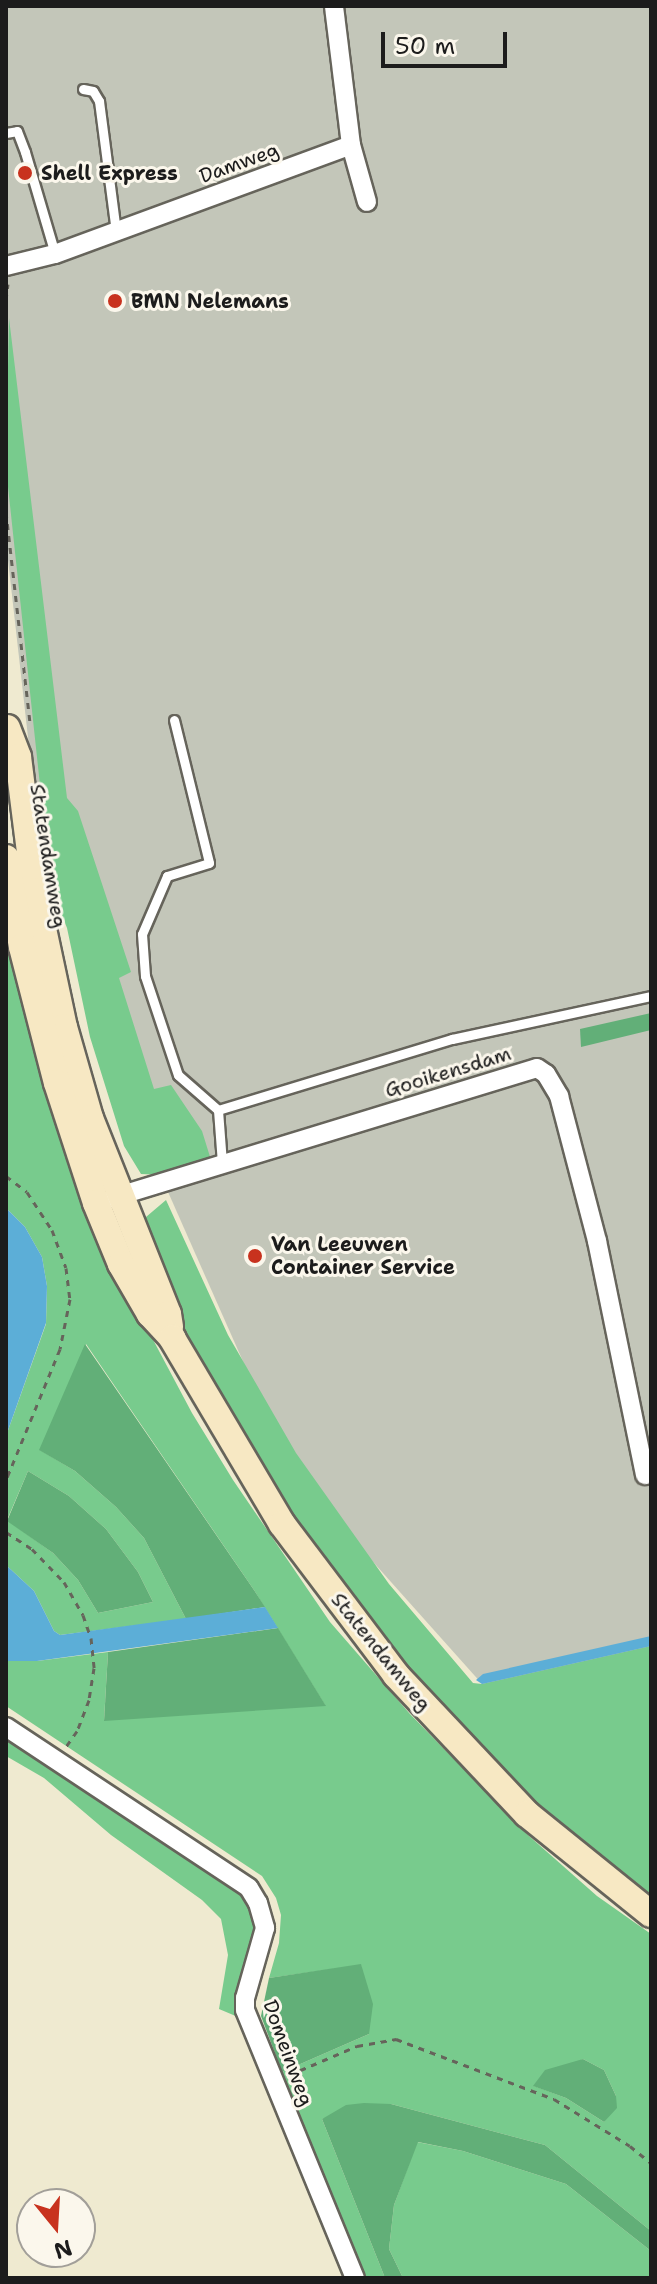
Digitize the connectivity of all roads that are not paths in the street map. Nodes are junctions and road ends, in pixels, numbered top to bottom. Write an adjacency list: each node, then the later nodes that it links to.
1 (334, 6): 4 (street)
2 (83, 89): 6 (lane)
3 (6, 133): 7 (lane)
4 (351, 145): 5 (street); 6 (street, Damweg)
5 (367, 202)
6 (116, 232): 7 (street, Damweg)
7 (55, 254): 8 (street, Damweg)
8 (6, 266)
9 (6, 711): 11 (main road, Statendamweg)
10 (174, 720): 14 (lane)
11 (15, 731): 12 (main road, Statendamweg)
12 (11, 860): 16 (main road, Statendamweg)
13 (651, 996): 14 (lane)
14 (218, 1110): 15 (lane)
15 (222, 1163): 16 (street, Gooikensdam); 17 (street, Gooikensdam)
16 (107, 1200): 19 (main road, Statendamweg)
17 (648, 1476)
18 (6, 1727): 20 (street, Domeinweg)
19 (651, 1914)
20 (355, 2278)

